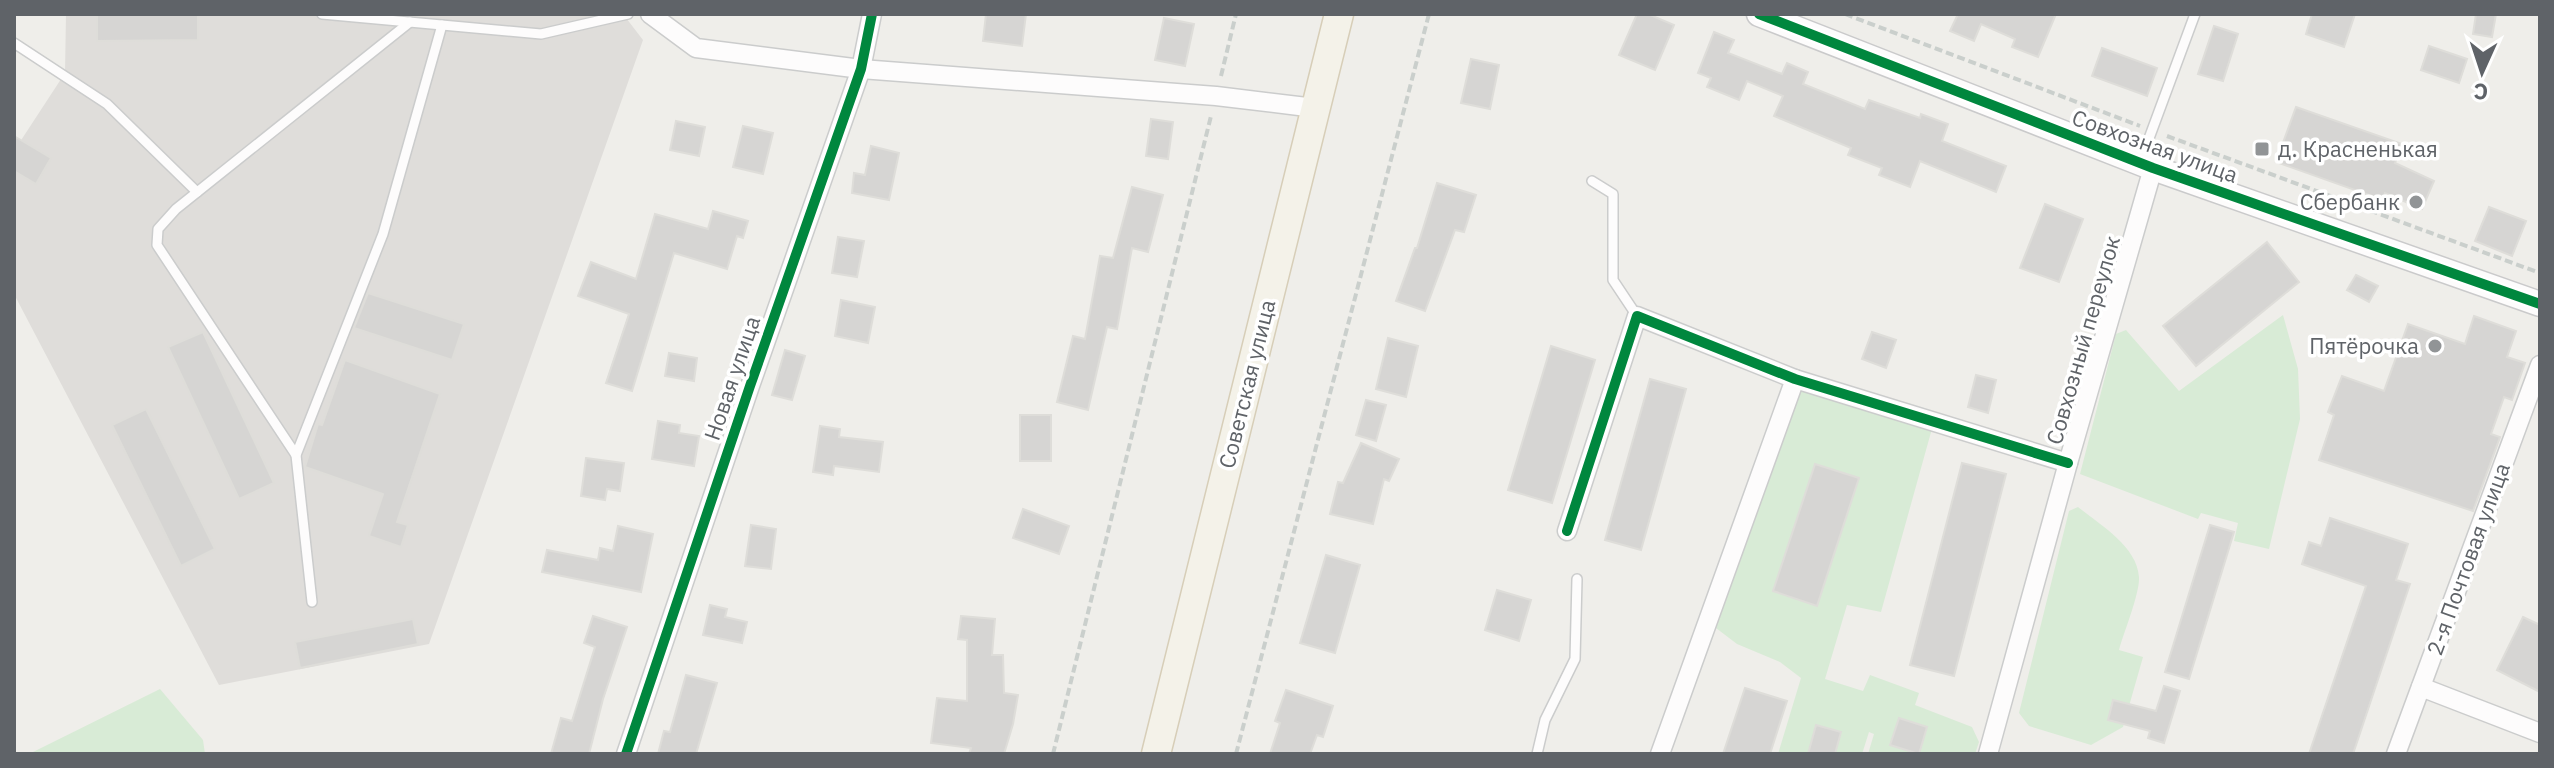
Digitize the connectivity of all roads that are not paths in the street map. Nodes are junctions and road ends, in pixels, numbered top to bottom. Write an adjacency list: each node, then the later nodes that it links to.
1 (322, 14): 8 (lane)
2 (628, 14): 9 (lane)
3 (650, 14): 11 (street)
4 (872, 14): 11 (street, Новая улица)
5 (1339, 14): 12 (main road, Советская улица)
6 (2195, 14): 13 (lane)
7 (1772, 16): 13 (street, Совхозная улица)
8 (410, 22): 9 (lane); 15 (lane)
9 (442, 25): 20 (lane)
10 (14, 43): 15 (lane)
11 (861, 69): 12 (street); 27 (street, Новая улица)
12 (1315, 108): 28 (main road, Советская улица)
13 (2147, 166): 16 (street, Совхозная улица); 21 (street, Совхозный переулок)
14 (1592, 181): 17 (lane)
15 (197, 192): 20 (lane)
16 (2540, 304)
17 (1637, 316): 19 (street); 22 (street)
18 (2540, 365): 25 (street, 2-я Почтовая улица)
19 (1795, 379): 21 (street); 30 (street)
20 (296, 455): 24 (lane)
21 (2068, 463): 31 (street, Совхозный переулок)
22 (1567, 531)
23 (1577, 579): 29 (lane)
24 (312, 602)
25 (2421, 687): 26 (street); 32 (street, 2-я Почтовая улица)
26 (2540, 733)
27 (626, 754)
28 (1156, 754)
29 (1537, 754)
30 (1660, 754)
31 (1988, 754)
32 (2396, 754)

